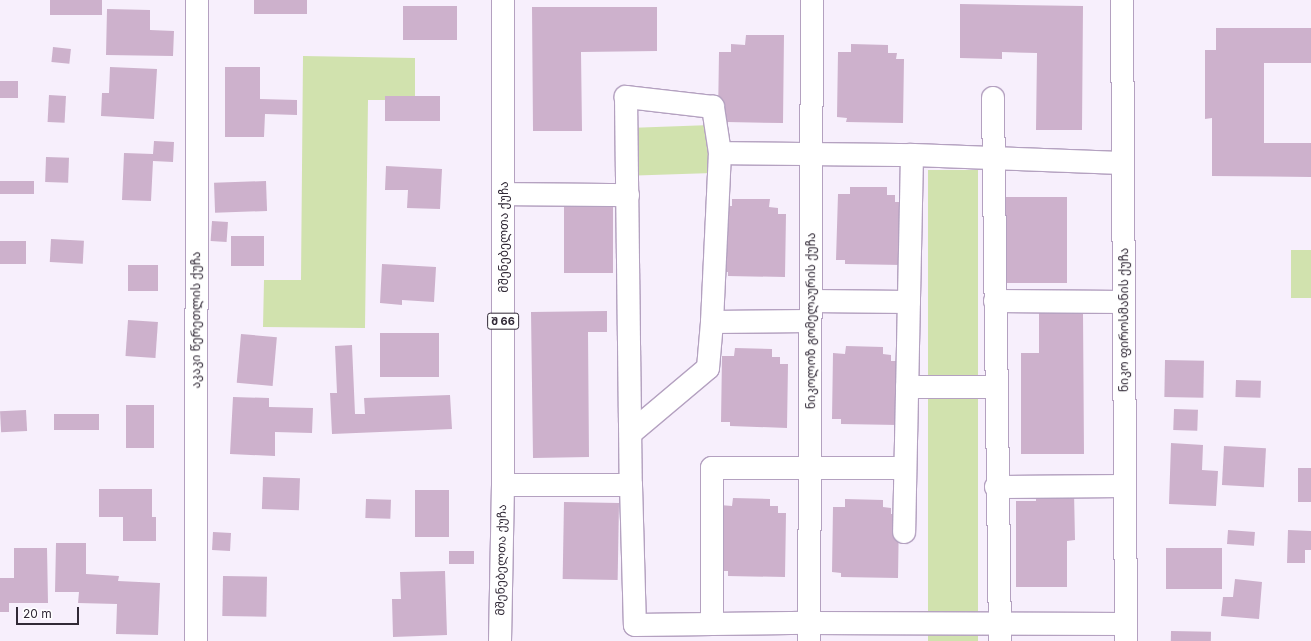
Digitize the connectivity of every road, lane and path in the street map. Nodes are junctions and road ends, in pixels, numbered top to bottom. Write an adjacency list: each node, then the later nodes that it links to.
1 (197, 0): 33 (street, აკაკი წერეთლის ქუჩა)
2 (503, 0): 11 (street, მშენებელთა ქუჩა / შ 66)
3 (812, 0): 7 (street, ნიკოლოზ გომელაურის ქუჩა)
4 (1122, 0): 10 (street, ნიკო ფიროსმანის ქუჩა)
5 (993, 98): 9 (street)
6 (720, 153): 7 (street); 12 (street); 17 (street)
7 (811, 153): 8 (street); 16 (street, ნიკოლოზ გომელაურის ქუჩა)
8 (912, 155): 9 (street); 13 (street)
9 (993, 159): 10 (street); 14 (street)
10 (1123, 163): 15 (street, ნიკო ფიროსმანის ქუჩა)
11 (504, 194): 12 (street); 23 (street, მშენებელთა ქუჩა / შ 66)
12 (628, 195): 20 (street)
13 (909, 302): 16 (street); 18 (street)
14 (996, 302): 15 (street); 19 (street)
15 (1124, 302): 25 (street, ნიკო ფიროსმანის ქუჩა)
16 (810, 311): 17 (street); 21 (street, ნიკოლოზ გომელაურის ქუჩა)
17 (712, 322): 20 (street)
18 (907, 387): 19 (street); 22 (street)
19 (997, 387): 26 (street)
20 (632, 432): 24 (street)
21 (810, 468): 22 (street); 28 (street); 29 (street, ნიკოლოზ გომელაურის ქუჩა)
22 (905, 468): 27 (street)
23 (503, 485): 24 (street); 34 (street, მშენებელთა ქუჩა / შ 66)
24 (631, 485): 28 (street)
25 (1125, 486): 26 (street); 32 (street, ნიკო ფიროსმანის ქუჩა)
26 (996, 487): 31 (street)
27 (904, 532)
28 (712, 624): 29 (street)
29 (810, 632): 30 (street)
30 (919, 632): 31 (street)
31 (1000, 632): 32 (street)
32 (1126, 633)
33 (196, 641)
34 (500, 641)

